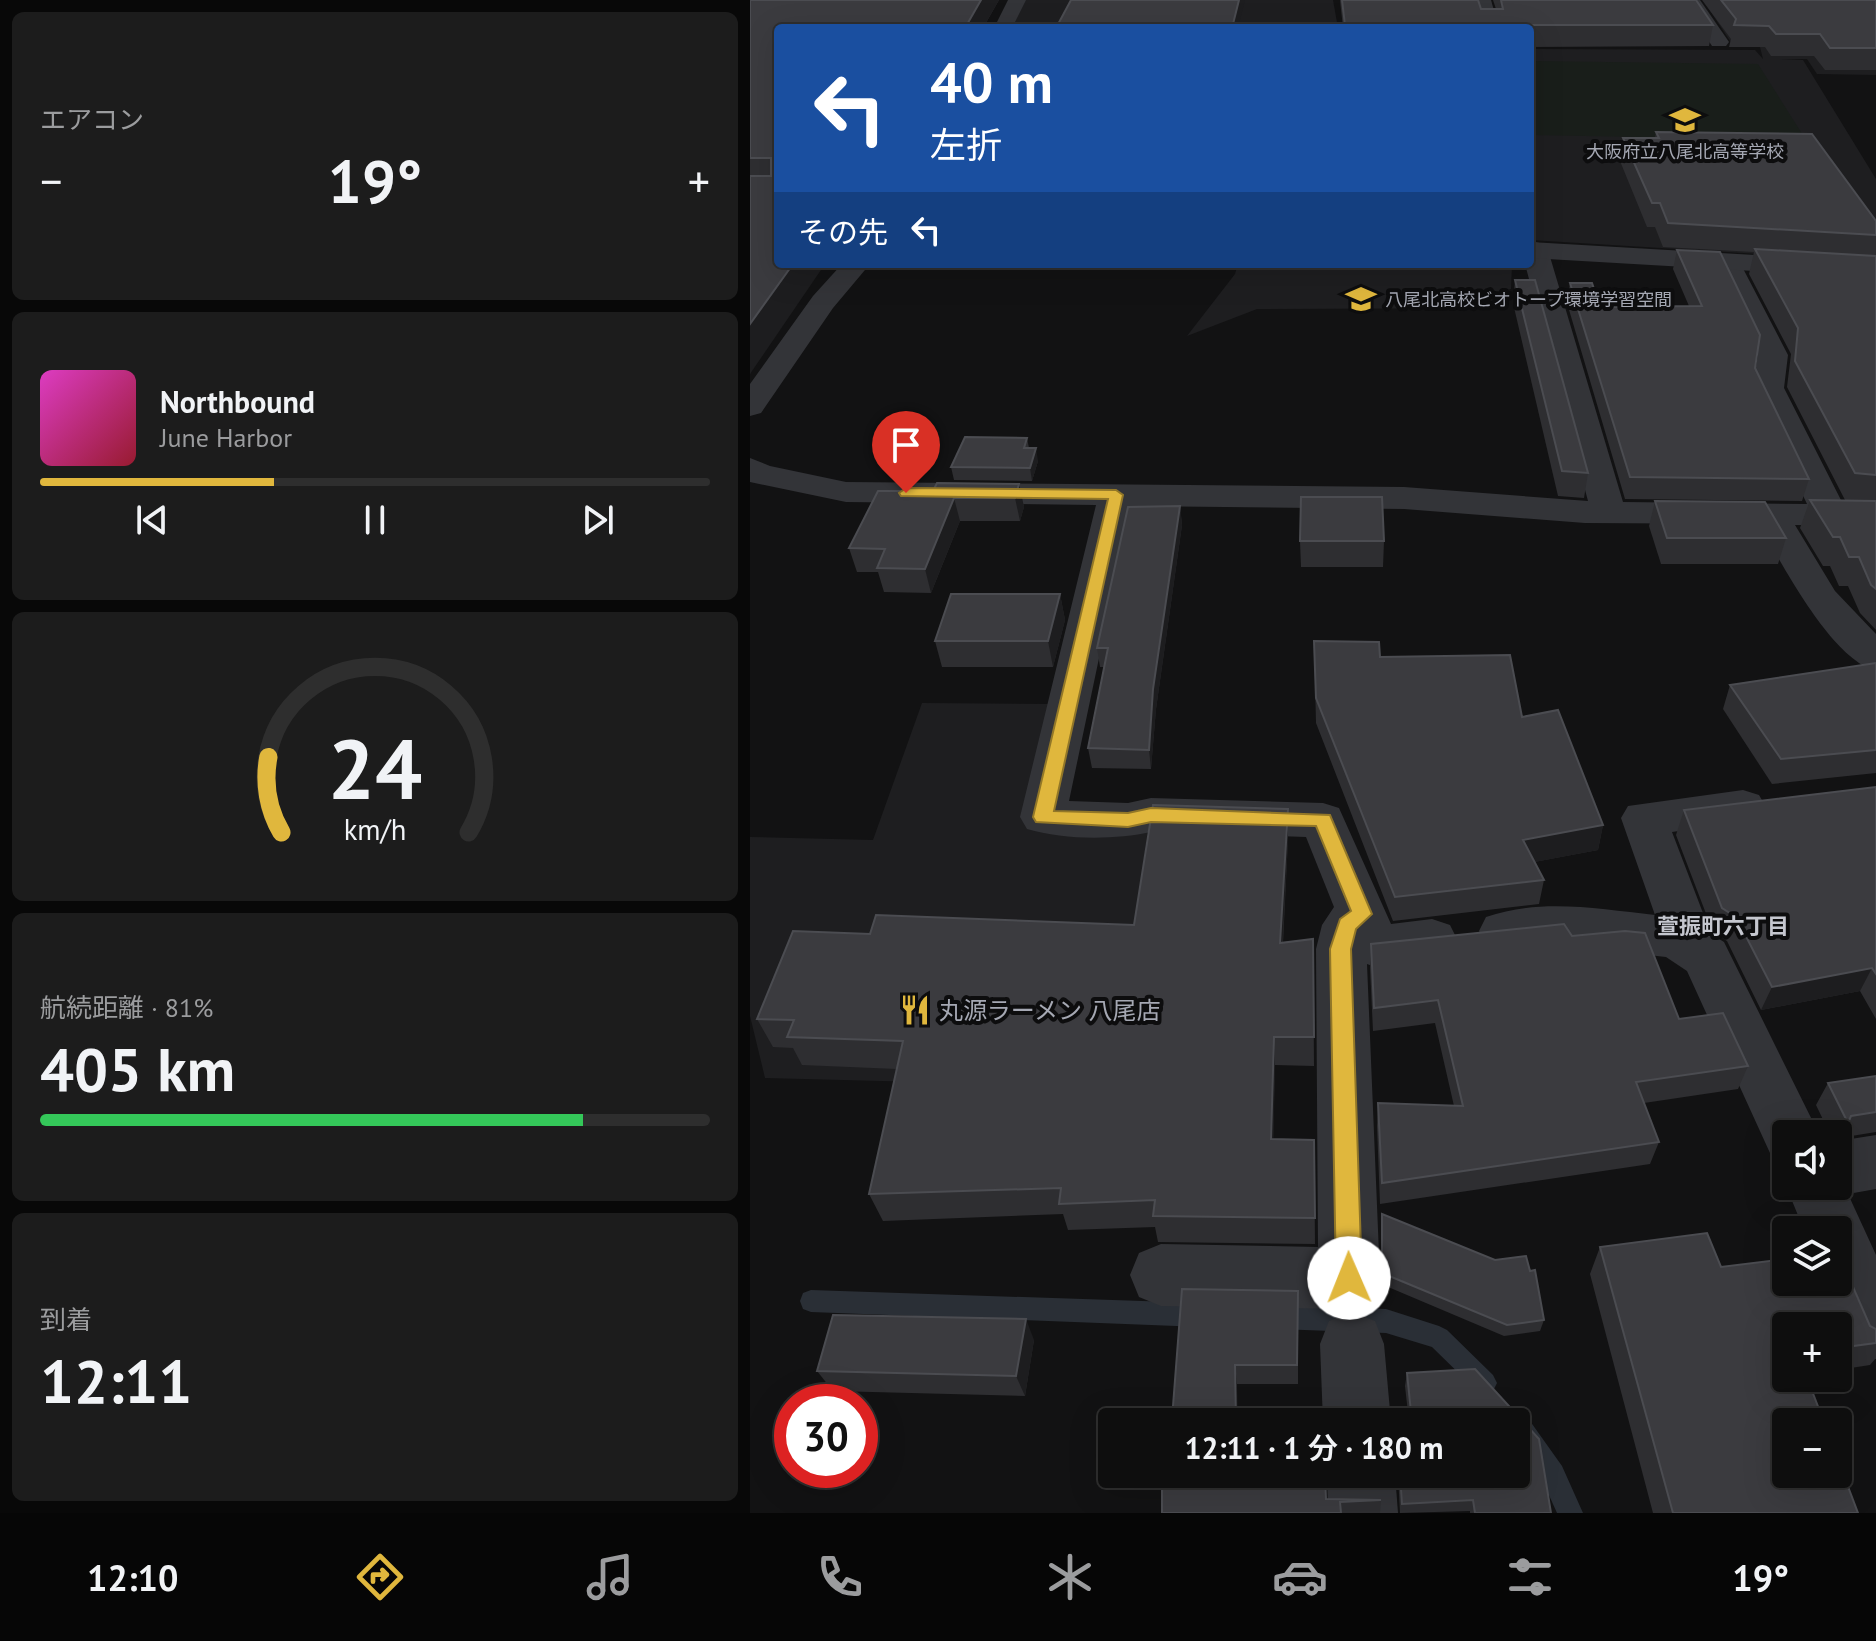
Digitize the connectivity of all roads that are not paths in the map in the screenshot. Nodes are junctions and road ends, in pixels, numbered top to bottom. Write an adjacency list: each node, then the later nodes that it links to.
1 (1017, 0): 4 (street)
2 (1482, 0): 5 (street)
3 (1691, 0): 6 (street)
4 (1005, 24)
5 (1489, 24)
6 (1719, 42)
7 (1534, 250): 9 (street)
8 (1534, 257): 15 (street)
9 (1727, 261): 11 (street); 18 (street)
10 (853, 268): 12 (street)
11 (1876, 270)
12 (750, 406)
13 (750, 468): 14 (street)
14 (1116, 495): 15 (street); 21 (street)
15 (1609, 513): 17 (street)
16 (1876, 515): 18 (street)
17 (1772, 516): 18 (street); 19 (street)
18 (1831, 516)
19 (1876, 658)
20 (1783, 802): 22 (street)
21 (1362, 914): 22 (street); 27 (street)
22 (1691, 947): 23 (street)
23 (1783, 1120)
24 (1876, 1162): 25 (street)
25 (1852, 1166)
26 (1852, 1272): 28 (street)
27 (1161, 1275)
28 (1876, 1327)
29 (1352, 1344): 30 (street)
30 (1356, 1408)
31 (1362, 1488): 32 (street)
32 (1363, 1513)

